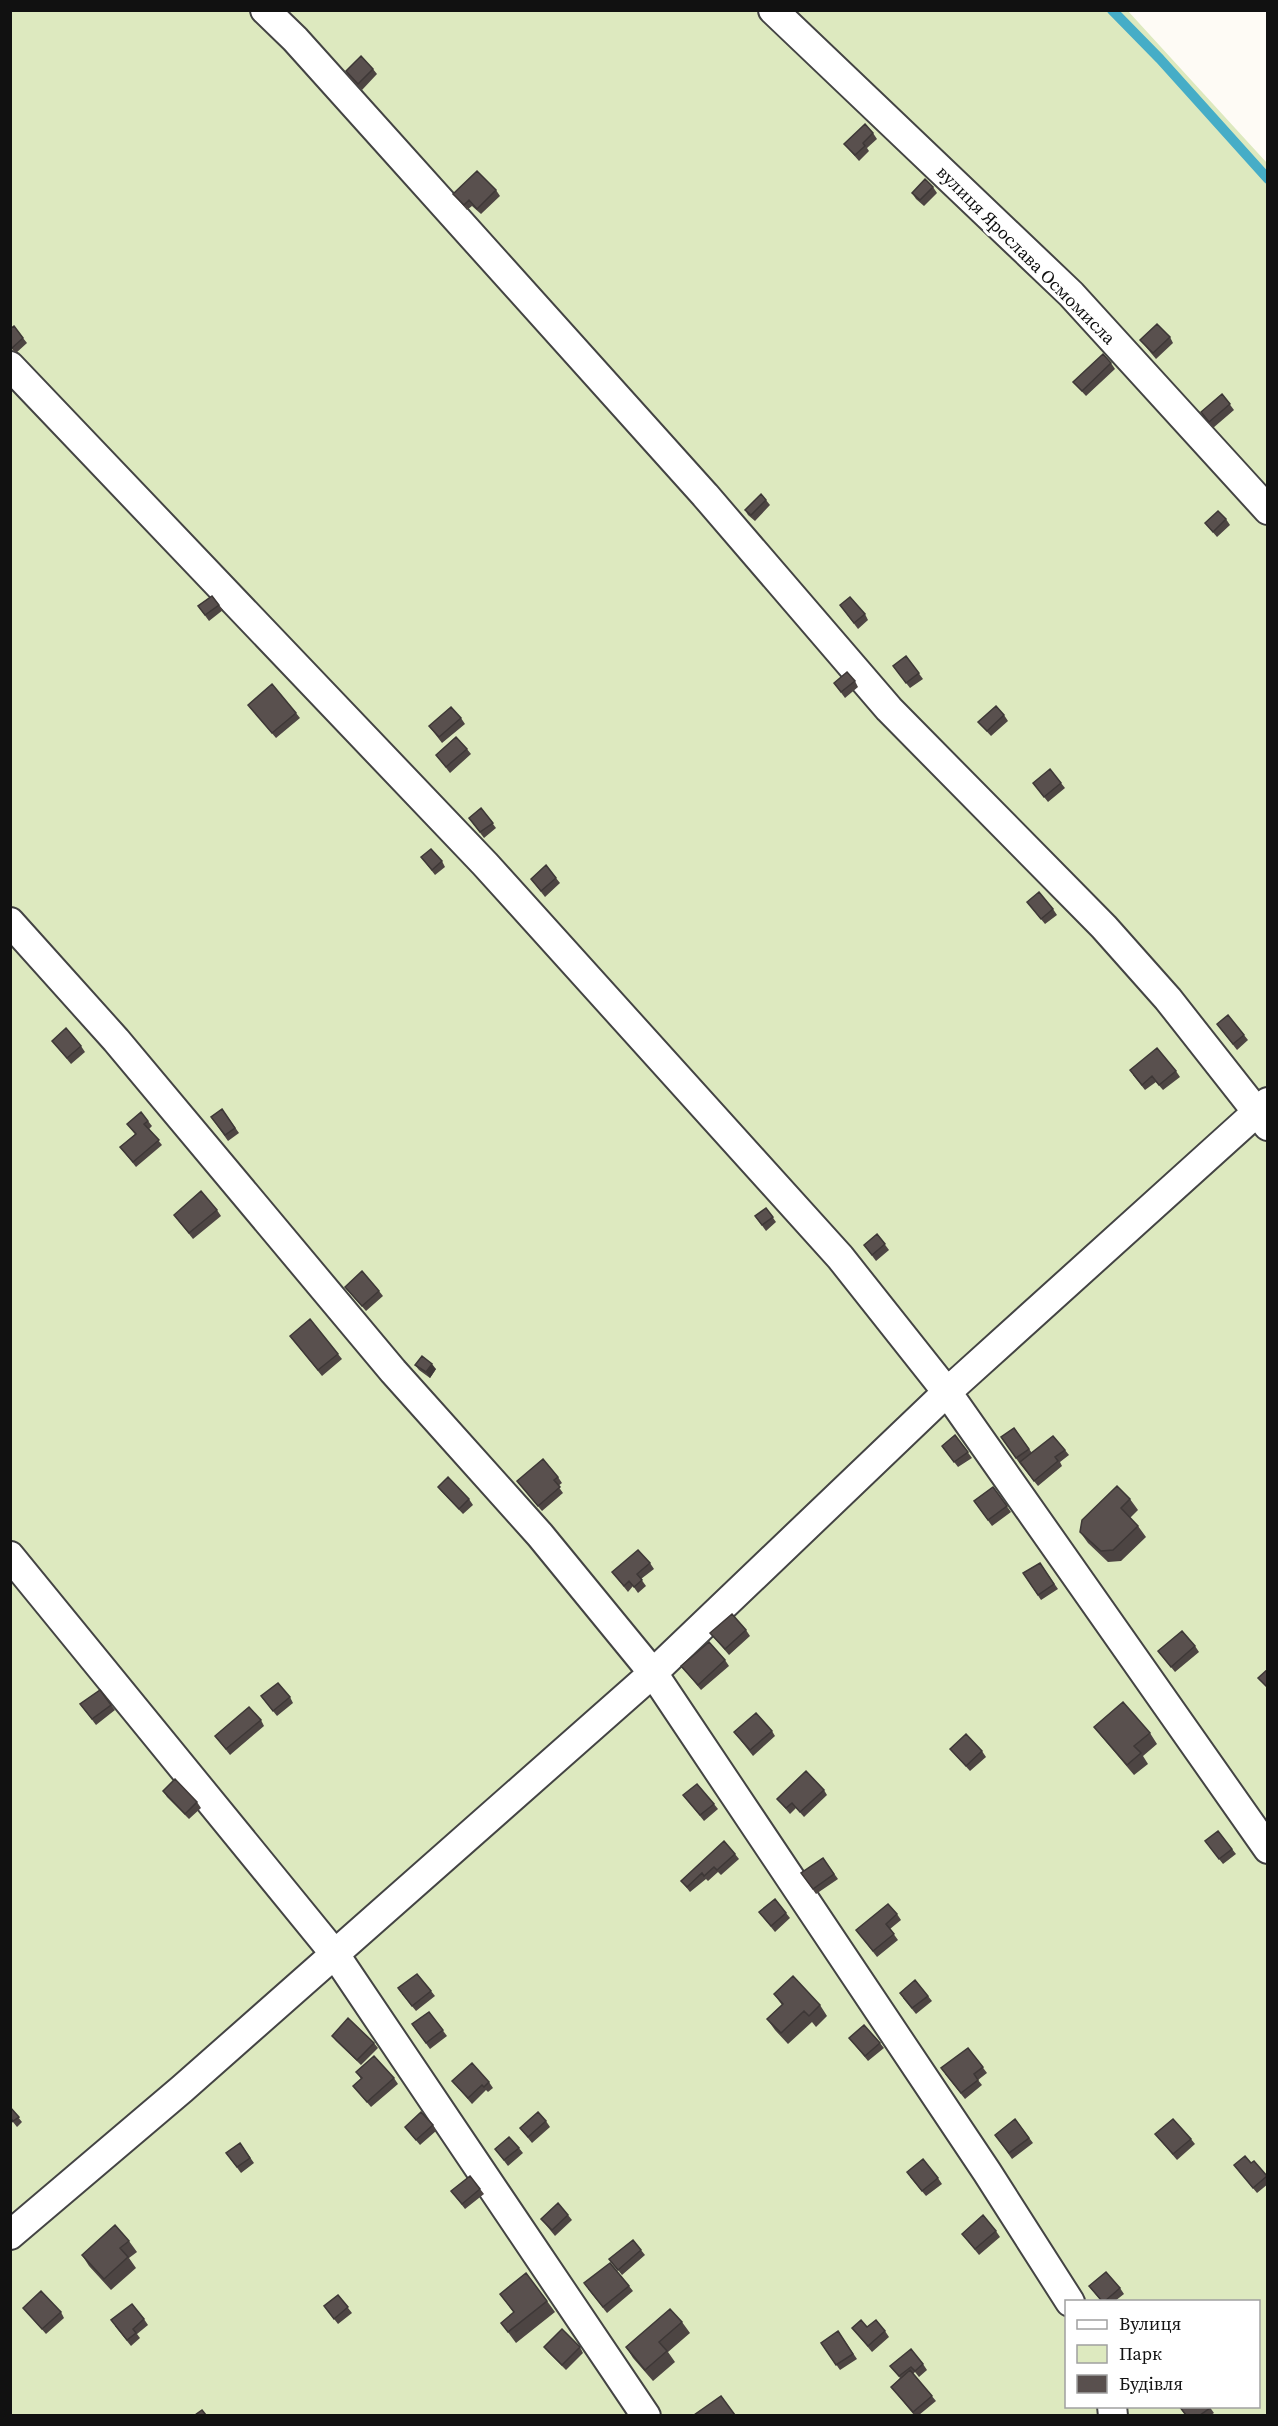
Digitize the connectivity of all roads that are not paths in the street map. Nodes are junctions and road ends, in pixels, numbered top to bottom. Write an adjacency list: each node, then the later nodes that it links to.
1 (266, 10): 6 (street)
2 (773, 10): 4 (street, вулиця Ярослава Осмомисла)
3 (10, 366): 7 (street)
4 (1268, 510)
5 (10, 922): 9 (street)
6 (1264, 1113): 7 (street)
7 (947, 1392): 9 (street); 10 (street)
8 (10, 1556): 11 (street)
9 (653, 1673): 11 (street); 13 (street)
10 (1268, 1849)
11 (334, 1953): 12 (street); 14 (street)
12 (15, 2222)
13 (1069, 2300)
14 (646, 2415)

